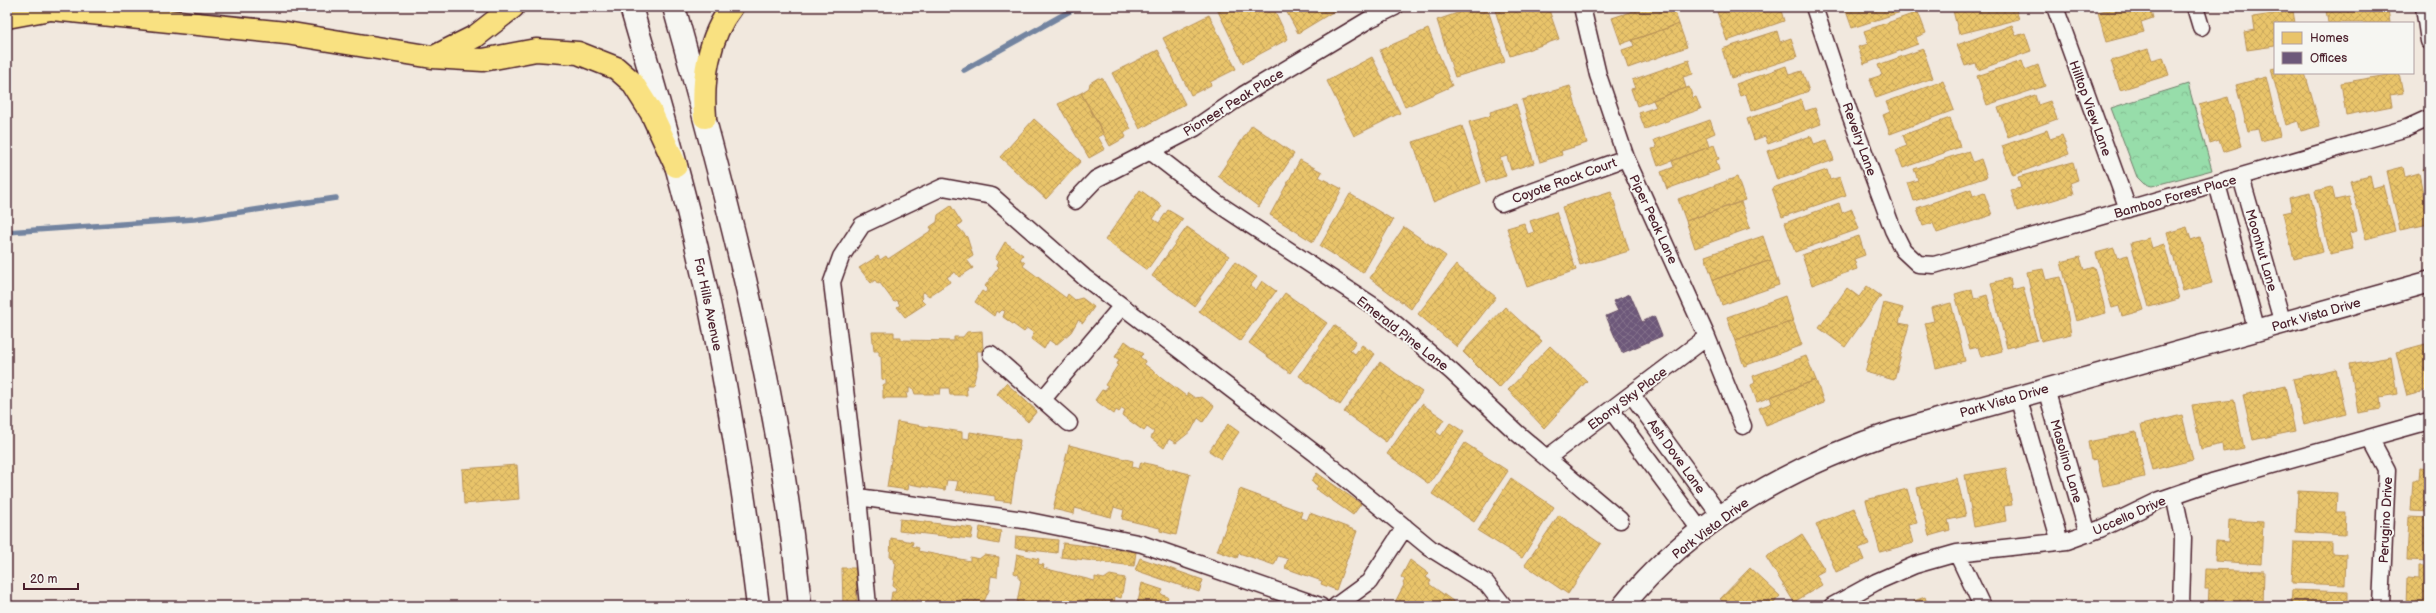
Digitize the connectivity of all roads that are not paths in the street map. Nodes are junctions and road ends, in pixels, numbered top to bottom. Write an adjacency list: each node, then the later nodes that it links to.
1 (512, 7): 15 (highway)
2 (631, 7): 20 (main road, Far Hills Avenue)
3 (674, 7): 16 (main road)
4 (732, 7): 16 (highway)
5 (1395, 7): 18 (street, Pioneer Peak Place)
6 (1582, 7): 19 (street, Piper Peak Lane)
7 (1814, 7): 26 (street, Revelry Lane)
8 (2055, 7): 25 (street, Hilltop View Lane)
9 (2195, 7): 13 (street)
10 (2424, 7): 14 (street)
11 (56, 8): 12 (highway); 15 (highway)
12 (7, 17)
13 (2201, 27)
14 (2429, 41)
15 (432, 57): 20 (highway)
16 (705, 117): 53 (main road)
17 (2429, 118): 21 (street, Bamboo Forest Place)
18 (1150, 151): 23 (street, Pioneer Peak Place); 42 (street, Emerald Pine Lane)
19 (1626, 158): 24 (street, Coyote Rock Court); 31 (street, Piper Peak Lane)
20 (676, 166): 52 (main road, Far Hills Avenue)
21 (2241, 177): 22 (street, Bamboo Forest Place); 29 (street, Moonhut Lane)
22 (2217, 184): 25 (street, Bamboo Forest Place); 30 (street, Moonhut Lane)
23 (1075, 201)
24 (1501, 203)
25 (2128, 208): 26 (street, Bamboo Forest Place)
26 (1918, 264)
27 (2429, 282): 29 (street, Park Vista Drive)
28 (1122, 306): 36 (street); 44 (street); 47 (street)
29 (2282, 324): 30 (street, Park Vista Drive)
30 (2257, 331): 33 (street, Park Vista Drive)
31 (1707, 337): 34 (street, Ebony Sky Place); 40 (street, Piper Peak Lane)
32 (991, 354): 36 (street)
33 (2046, 389): 35 (street, Park Vista Drive); 49 (street, Masolino Lane)
34 (1632, 394): 37 (street, Ebony Sky Place); 45 (street, Ash Dove Lane)
35 (2018, 396): 45 (street, Park Vista Drive); 50 (street)
36 (1043, 399): 39 (street)
37 (1611, 410): 42 (street, Ebony Sky Place); 48 (street, Ash Dove Lane)
38 (2429, 422): 41 (street, Uccello Drive)
39 (1070, 423)
40 (1743, 426)
41 (2370, 438): 43 (street, Uccello Drive); 62 (street, Perugino Drive)
42 (1546, 458): 46 (street, Emerald Pine Lane)
43 (2174, 495): 49 (street, Uccello Drive); 61 (street)
44 (858, 497): 54 (street); 55 (street)
45 (1721, 517): 48 (street, Park Vista Drive)
46 (1620, 520)
47 (1406, 527): 56 (street); 57 (street)
48 (1701, 531): 58 (street, Park Vista Drive)
49 (2088, 534): 50 (street, Uccello Drive)
50 (2060, 542): 51 (street, Uccello Drive)
51 (1957, 553): 59 (street, Uccello Drive); 60 (street)
52 (758, 606)
53 (800, 606)
54 (868, 606)
55 (1320, 606)
56 (1336, 606)
57 (1504, 606)
58 (1623, 606)
59 (1832, 606)
60 (1982, 606)
61 (2181, 606)
62 (2381, 606)

